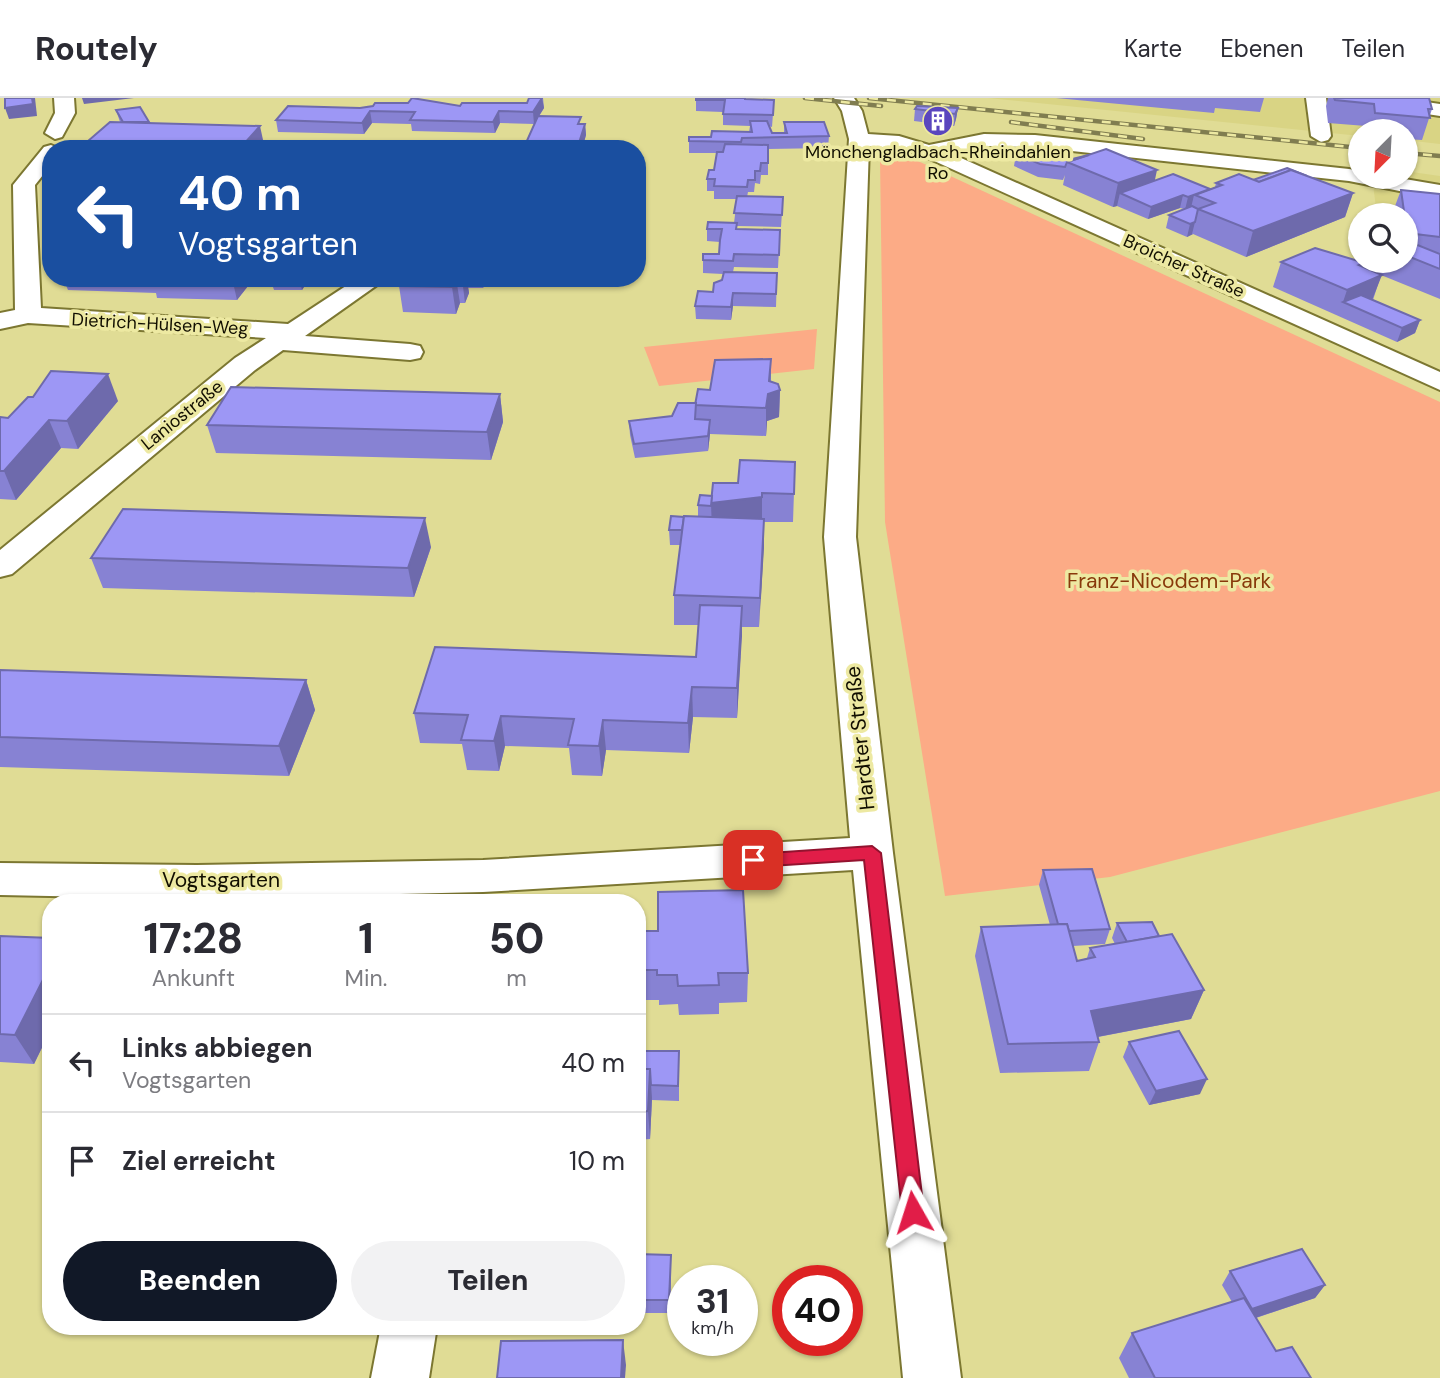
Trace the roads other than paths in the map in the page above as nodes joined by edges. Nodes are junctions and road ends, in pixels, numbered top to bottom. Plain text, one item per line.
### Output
1 (64, 98) edge
2 (844, 98) edge
3 (1316, 98) edge
4 (1365, 99) edge
5 (1440, 110) edge
6 (1321, 136) dead end
7 (859, 139) junction
8 (55, 140) edge
9 (928, 151) junction
10 (42, 160) edge
11 (1440, 192) edge
12 (360, 287) edge
13 (28, 316) junction
14 (0, 321) edge
15 (285, 337) junction
16 (410, 352) dead end
17 (1440, 352) edge
18 (1408, 368) junction
19 (1440, 382) edge
20 (0, 567) edge
21 (872, 853) junction
22 (0, 879) edge
23 (481, 890) edge
24 (407, 1335) edge
25 (400, 1378) edge
26 (932, 1378) edge

1 - 8 street
2 - 7 street, Hardter Straße
3 - 6 street
4 - 5 street
7 - 9 street, Broicher Straße
7 - 21 street, Hardter Straße
9 - 11 street, Broicher Straße
9 - 18 street, Broicher Straße
10 - 13 street
12 - 15 street, Laniostraße
13 - 14 street, Dietrich-Hülsen-Weg
13 - 15 street, Dietrich-Hülsen-Weg
15 - 16 street, Dietrich-Hülsen-Weg
15 - 20 street, Laniostraße
17 - 18 street
18 - 19 street, Broicher Straße
21 - 23 street, Vogtsgarten
21 - 26 street, Hardter Straße
22 - 23 street, Vogtsgarten
24 - 25 street

